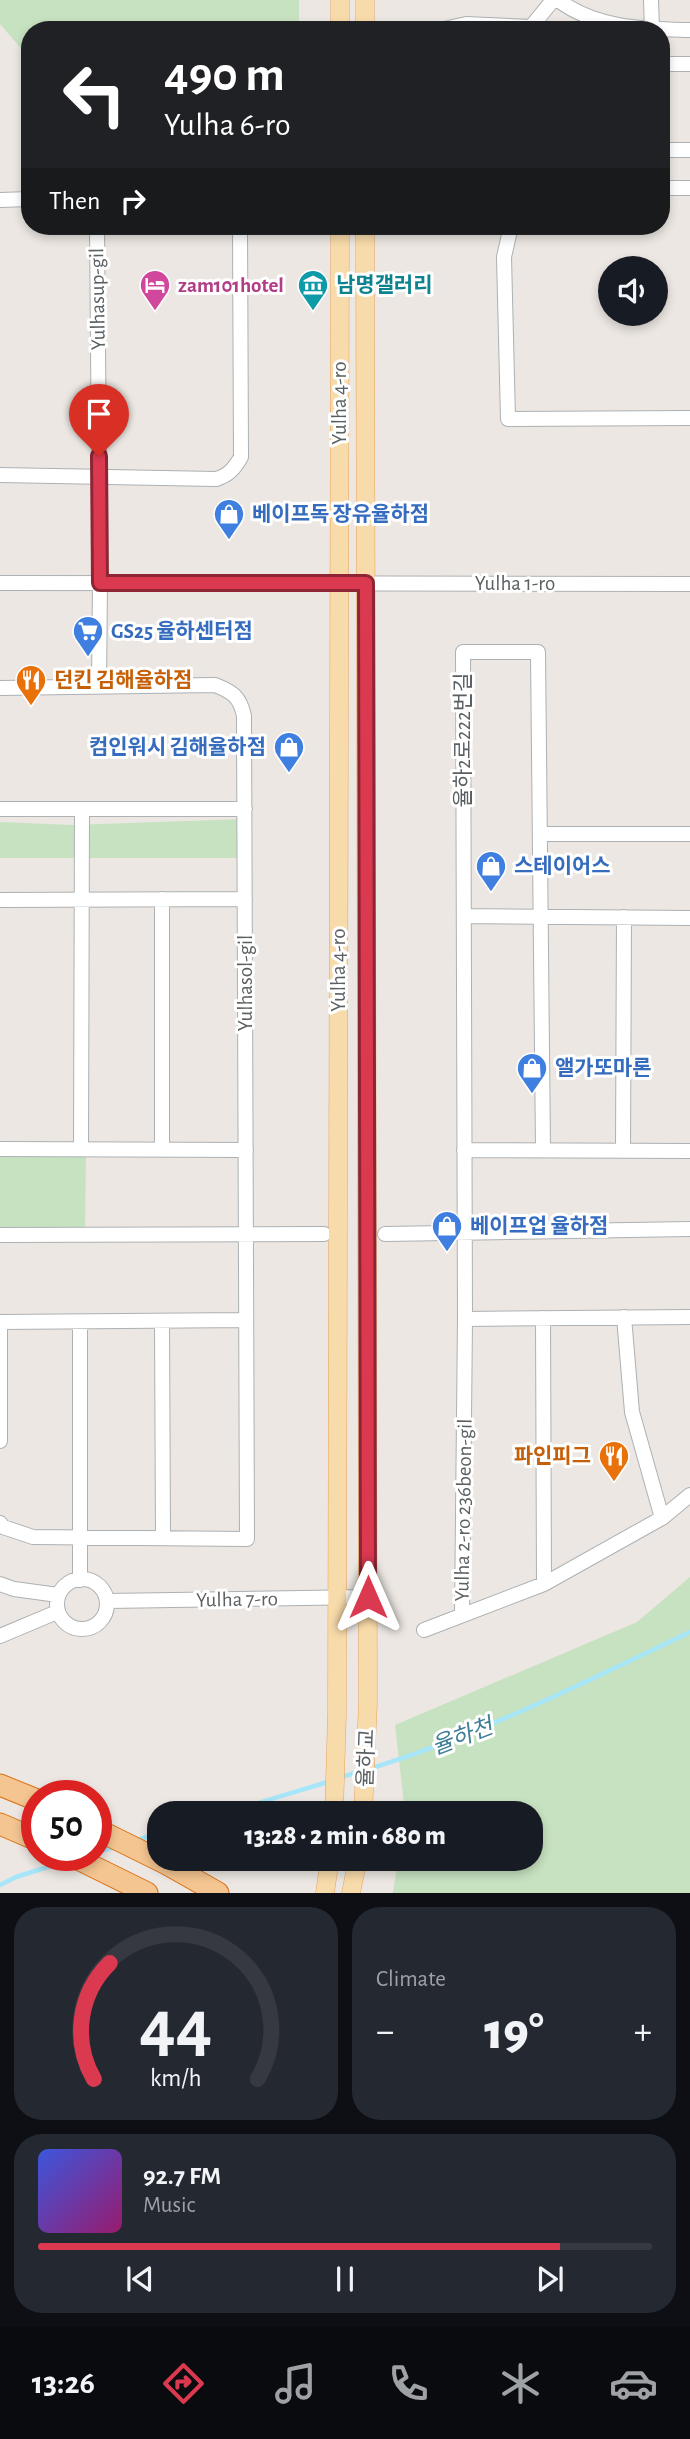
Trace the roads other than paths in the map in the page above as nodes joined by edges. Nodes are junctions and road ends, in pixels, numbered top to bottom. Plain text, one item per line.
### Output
1 (340, 0) edge
2 (365, 0) edge
3 (556, 0) edge
4 (651, 0) edge
5 (340, 21) edge
6 (365, 21) edge
7 (537, 21) edge
8 (603, 21) edge
9 (652, 21) edge
10 (670, 30) edge
11 (690, 30) edge
12 (670, 64) edge
13 (690, 64) edge
14 (670, 149) edge
15 (690, 150) edge
16 (670, 188) edge
17 (690, 188) edge
18 (0, 200) edge
19 (21, 200) edge
20 (97, 235) edge
21 (240, 235) edge
22 (340, 235) edge
23 (365, 235) edge
24 (509, 235) edge
25 (690, 418) edge
26 (0, 475) edge
27 (99, 477) junction
28 (0, 583) edge
29 (100, 583) junction
30 (339, 583) junction
31 (366, 583) junction
32 (690, 584) edge
33 (99, 687) junction
34 (0, 688) edge
35 (0, 809) edge
36 (82, 809) junction
37 (244, 809) junction
38 (540, 834) junction
39 (690, 834) edge
40 (81, 899) junction
41 (162, 899) junction
42 (245, 899) junction
43 (0, 900) edge
44 (464, 916) junction
45 (541, 917) junction
46 (624, 917) junction
47 (690, 918) edge
48 (0, 1149) edge
49 (80, 1149) junction
50 (162, 1150) junction
51 (246, 1150) junction
52 (464, 1150) junction
53 (543, 1150) junction
54 (622, 1151) junction
55 (690, 1151) edge
56 (690, 1229) edge
57 (324, 1234) dead end
58 (385, 1234) dead end
59 (464, 1234) junction
60 (246, 1235) junction
61 (0, 1236) edge
62 (624, 1317) junction
63 (690, 1317) edge
64 (466, 1318) junction
65 (543, 1318) junction
66 (246, 1320) junction
67 (162, 1321) junction
68 (0, 1322) edge
69 (80, 1322) junction
70 (0, 1441) edge
71 (690, 1495) edge
72 (662, 1518) junction
73 (0, 1523) edge
74 (80, 1537) junction
75 (163, 1538) junction
76 (80, 1580) junction
77 (0, 1584) edge
78 (544, 1584) junction
79 (58, 1595) junction
80 (337, 1597) junction
81 (368, 1597) junction
82 (107, 1601) junction
83 (57, 1612) junction
84 (462, 1615) junction
85 (424, 1630) dead end
86 (0, 1636) edge
87 (368, 1703) joint
88 (337, 1714) joint
89 (0, 1785) edge
90 (21, 1794) edge
91 (334, 1801) edge
92 (364, 1801) edge
93 (0, 1824) edge
94 (21, 1833) edge
95 (112, 1837) edge
96 (102, 1871) edge
97 (328, 1871) edge
98 (355, 1871) edge
99 (147, 1893) edge
100 (218, 1893) edge
101 (325, 1893) edge
102 (351, 1893) edge

1 - 5 main road
2 - 6 main road
3 - 7 street
3 - 8 street
4 - 9 street
10 - 11 street
12 - 13 street
14 - 15 street
16 - 17 street
18 - 19 street
20 - 27 street, Yulhasup-gil
21 - 27 street
22 - 30 main road, Yulha 4-ro
23 - 31 main road, Yulha 4-ro
24 - 25 street
26 - 27 street
27 - 29 street, Yulhasup-gil
28 - 29 street, Yulha 1-ro
29 - 30 street, Yulha 1-ro
29 - 33 street, Yulhasup-gil
30 - 31 street, Yulha 1-ro
30 - 80 main road, Yulha 4-ro
31 - 32 street, Yulha 1-ro
31 - 81 main road, Yulha 4-ro
33 - 34 street, Yulhasol-gil
33 - 37 street, Yulhasol-gil
35 - 36 street
36 - 37 street
36 - 40 street
37 - 42 street, Yulhasol-gil
38 - 39 street
38 - 44 street, 율하2로222번길
38 - 45 street, 율하2로222번길
40 - 41 street
40 - 43 street
40 - 49 street
41 - 42 street
41 - 50 street
42 - 51 street, Yulhasol-gil
44 - 45 street
44 - 52 street, 율하2로222번길
45 - 46 street
45 - 53 street, 율하2로222번길
46 - 47 street
46 - 54 street
48 - 49 street
49 - 50 street
50 - 51 street
51 - 60 street, Yulhasol-gil
52 - 53 street
52 - 59 street, 율하2로222번길
53 - 54 street
54 - 55 street
56 - 59 street
57 - 60 street
58 - 59 street
59 - 64 street, Yulha 2-ro 236beon-gil
60 - 61 street
60 - 66 street, Yulhasol-gil
62 - 63 street
62 - 65 street
62 - 72 street
64 - 65 street
64 - 84 street, Yulha 2-ro 236beon-gil
65 - 78 street
66 - 67 street
66 - 75 street, Yulhasol-gil
67 - 69 street
67 - 75 street
68 - 69 street
68 - 70 street
69 - 74 street
71 - 72 street, Yulha 2-ro 236beon-gil
72 - 78 street, Yulha 2-ro 236beon-gil
73 - 74 street, Yulhasol-gil
74 - 75 street, Yulhasol-gil
74 - 76 street
76 - 79 street
76 - 82 street
77 - 79 street
78 - 84 street, Yulha 2-ro 236beon-gil
79 - 83 street
80 - 81 street, Yulha 7-ro
80 - 82 street, Yulha 7-ro
80 - 88 main road, Yulha 4-ro
81 - 87 main road, Yulha 4-ro
82 - 83 street
83 - 86 street
84 - 85 street
87 - 92 main road, 율하교
88 - 91 main road, 율하교
89 - 90 highway
93 - 94 highway
95 - 100 highway
96 - 99 highway
97 - 101 main road
98 - 102 main road

